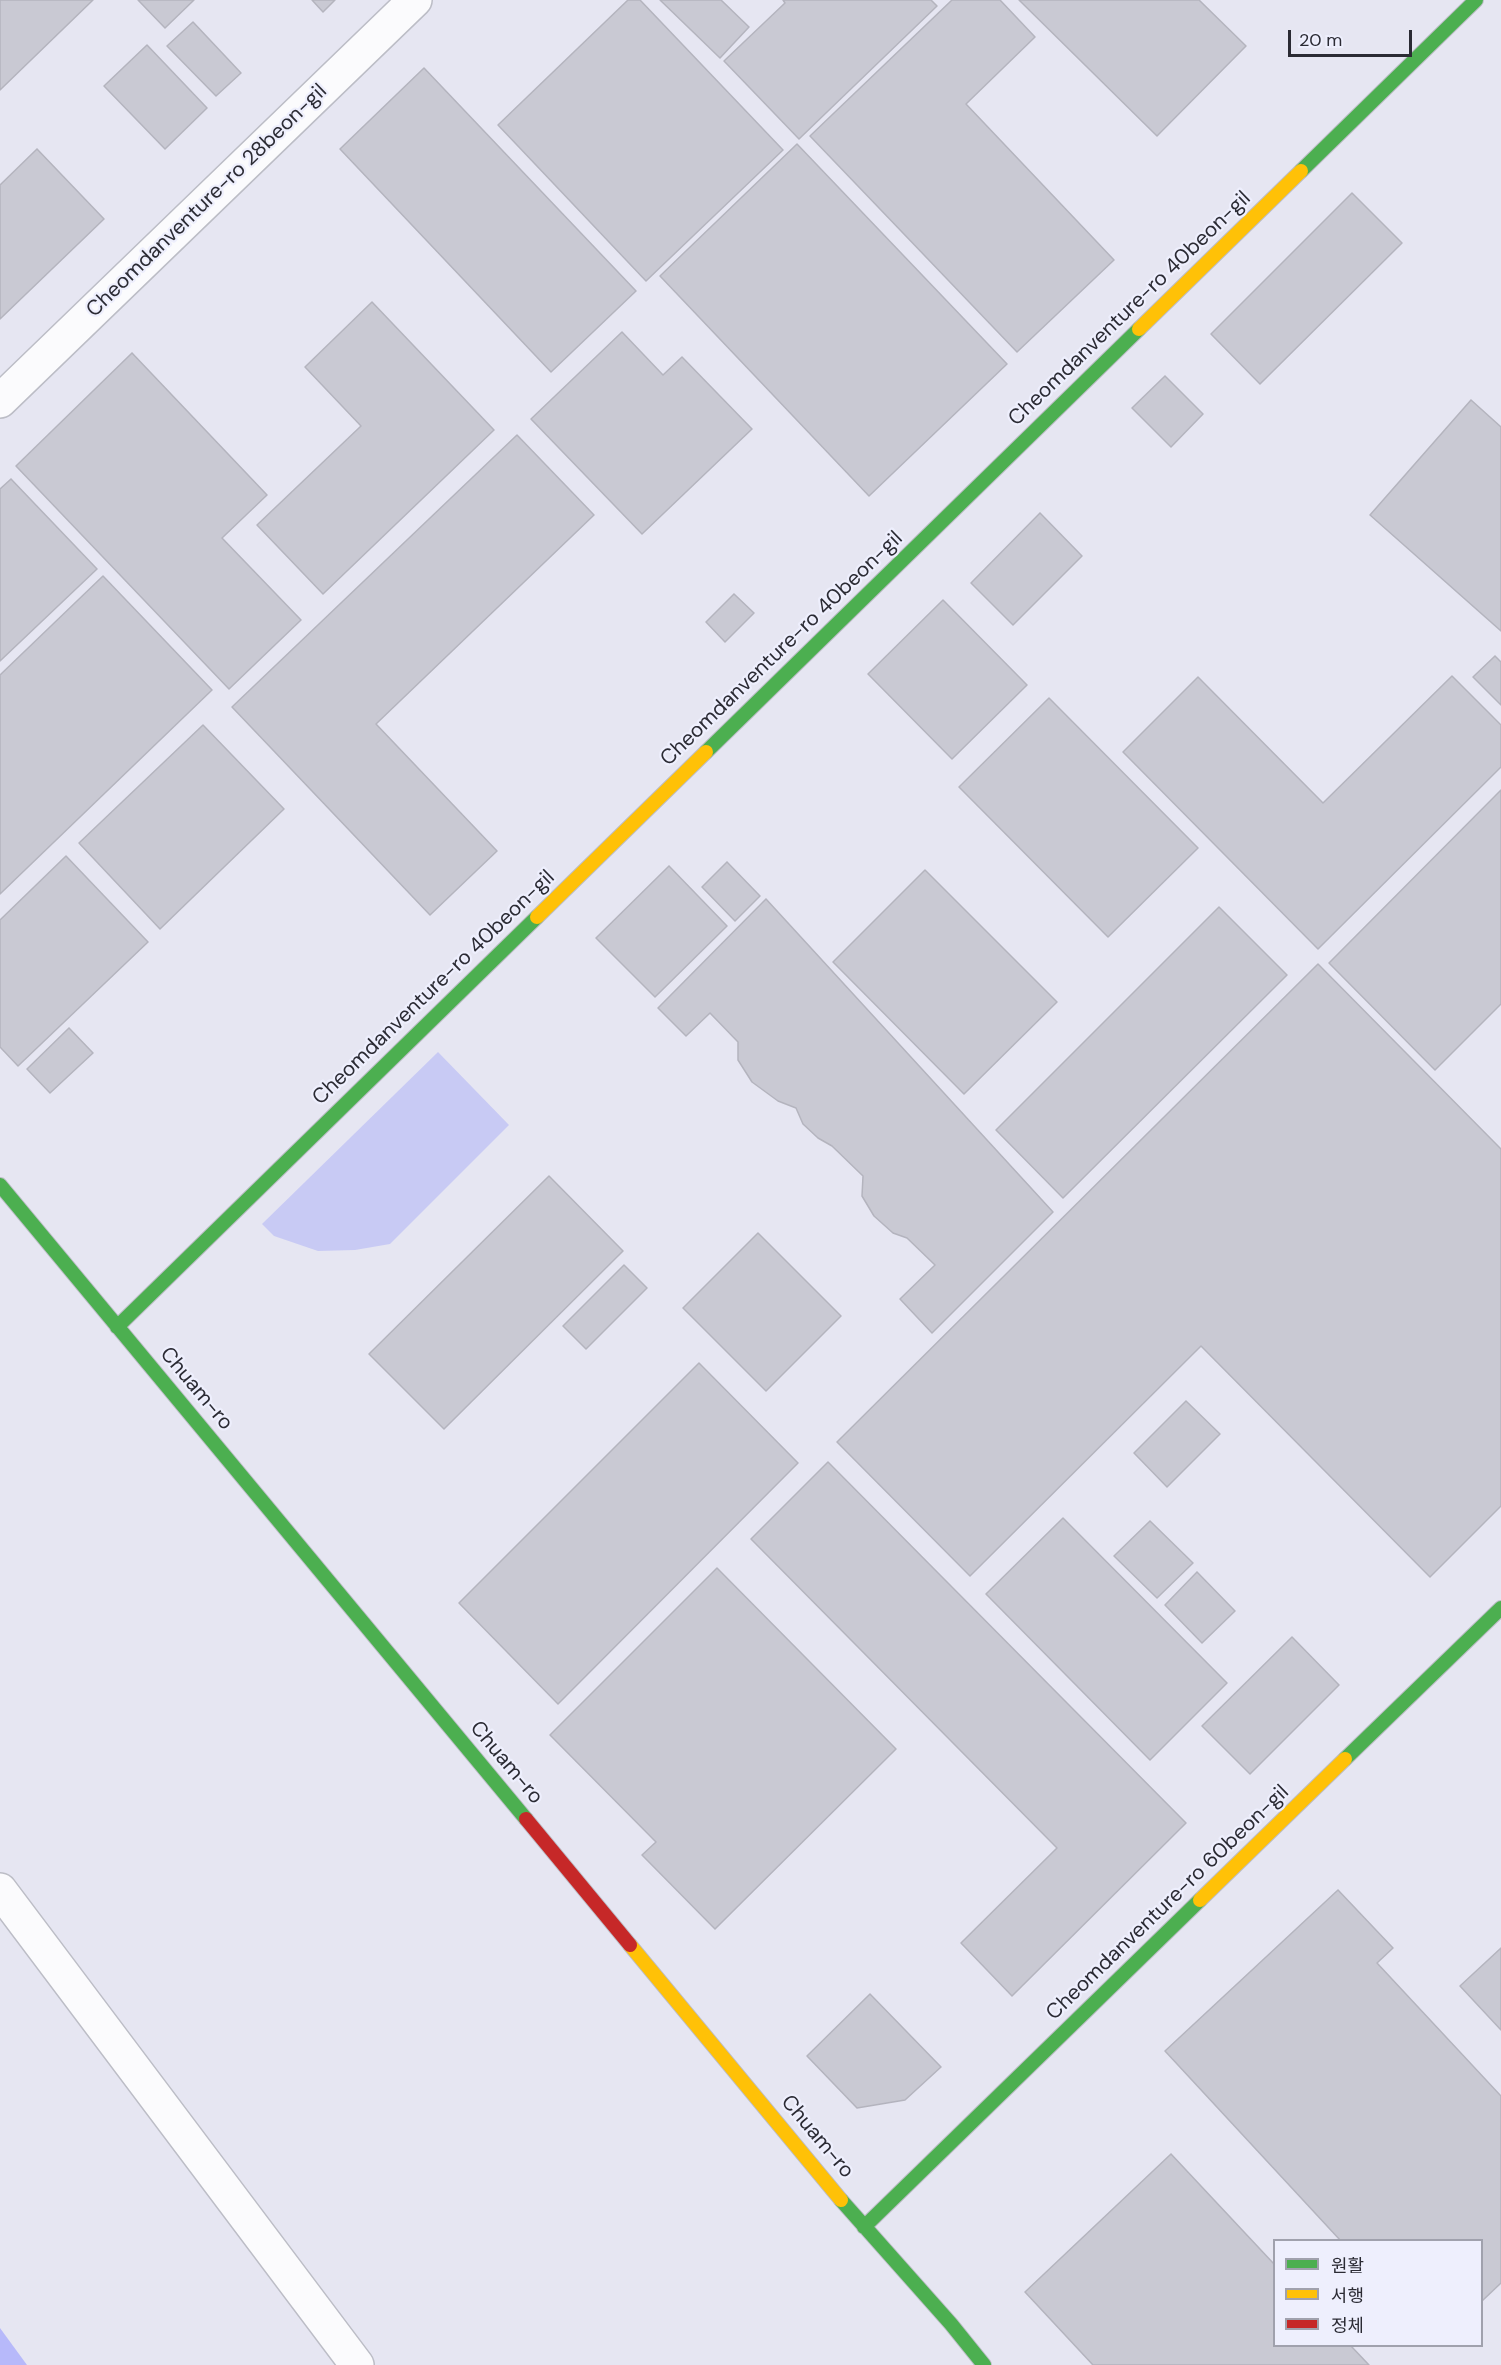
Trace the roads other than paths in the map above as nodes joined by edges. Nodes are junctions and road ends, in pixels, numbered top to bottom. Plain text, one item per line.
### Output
1 (415, 0) edge
2 (1476, 0) edge
3 (0, 401) edge
4 (0, 1185) edge
5 (117, 1327) junction
6 (1501, 1608) edge
7 (0, 1890) edge
8 (864, 2227) junction
9 (357, 2365) edge
10 (984, 2365) edge

1 - 3 street, Cheomdanventure-ro 28beon-gil
2 - 5 street, Cheomdanventure-ro 40beon-gil
4 - 5 street, Chuam-ro
5 - 8 street, Chuam-ro
6 - 8 street, Cheomdanventure-ro 60beon-gil
7 - 9 street
8 - 10 street, Chuam-ro

